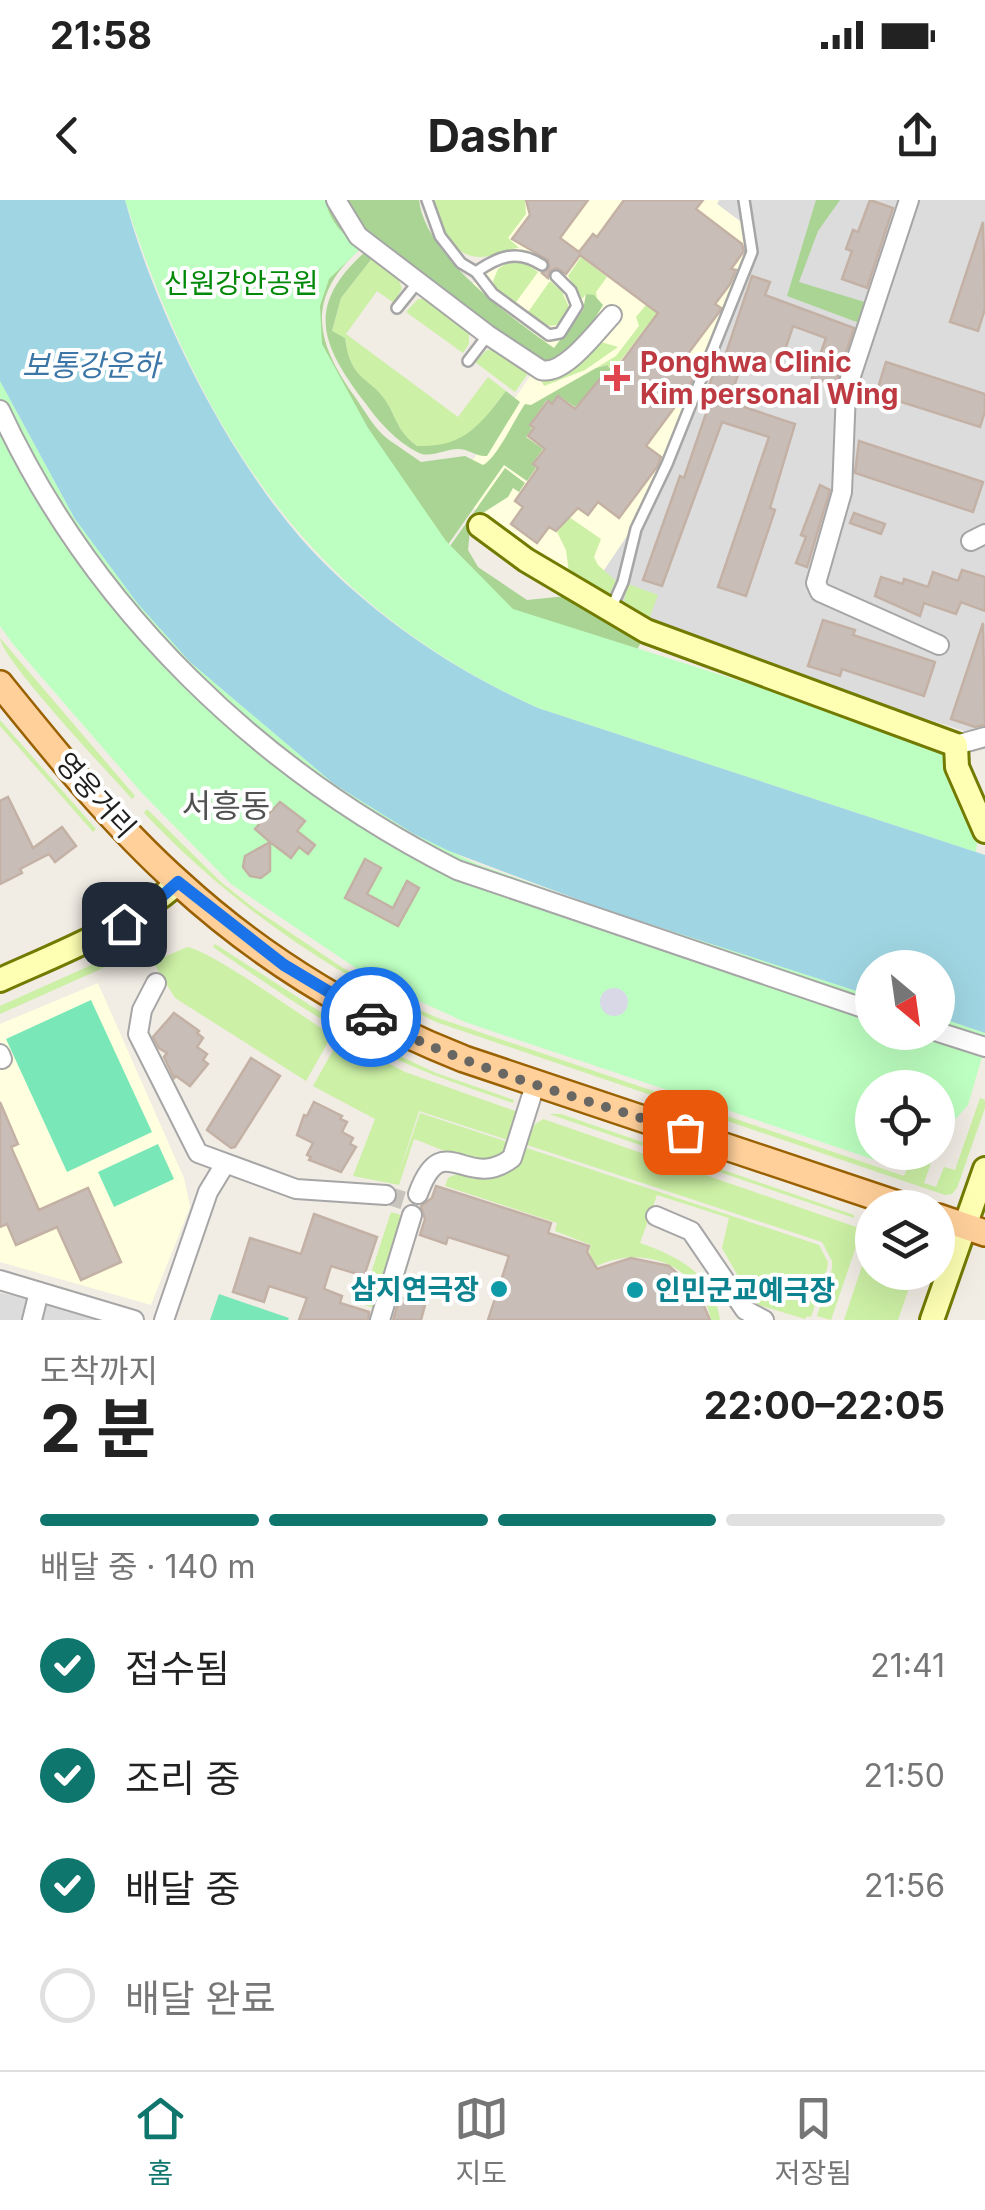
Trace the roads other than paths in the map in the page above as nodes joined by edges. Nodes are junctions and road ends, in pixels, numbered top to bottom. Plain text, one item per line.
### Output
1 (336, 200) edge
2 (426, 200) edge
3 (744, 200) edge
4 (909, 200) edge
5 (542, 266) dead end
6 (476, 272) junction
7 (556, 276) dead end
8 (418, 282) junction
9 (398, 308) dead end
10 (612, 315) dead end
11 (488, 335) junction
12 (468, 361) dead end
13 (0, 410) edge
14 (480, 526) dead end
15 (610, 612) junction
16 (938, 645) dead end
17 (0, 684) edge
18 (985, 736) edge
19 (956, 745) junction
20 (985, 830) edge
21 (178, 882) junction
22 (0, 980) edge
23 (156, 983) dead end
24 (855, 1004) edge
25 (955, 1037) edge
26 (985, 1047) edge
27 (536, 1082) junction
28 (224, 1164) junction
29 (985, 1169) edge
30 (856, 1190) edge
31 (418, 1194) dead end
32 (386, 1195) tunnel mouth
33 (412, 1215) dead end
34 (656, 1216) dead end
35 (975, 1230) edge
36 (0, 1280) edge
37 (39, 1292) junction
38 (32, 1320) edge
39 (134, 1320) edge
40 (164, 1320) edge
41 (380, 1320) edge
42 (764, 1320) edge
43 (932, 1320) edge

1 - 8 street
2 - 6 lane
3 - 15 lane
4 - 16 street
5 - 6 lane
6 - 7 lane
8 - 9 lane
8 - 11 street
10 - 11 street
11 - 12 lane
13 - 24 street
14 - 15 street
15 - 19 street
17 - 21 main road, 영웅거리
18 - 19 street
19 - 20 street
21 - 22 street
21 - 27 main road, 영웅거리
23 - 28 street
25 - 26 street
27 - 30 main road, 영웅거리
27 - 31 street
28 - 32 street
28 - 40 street
29 - 35 street
33 - 41 street
34 - 42 street
35 - 43 street
36 - 37 street
37 - 38 street
37 - 39 street

